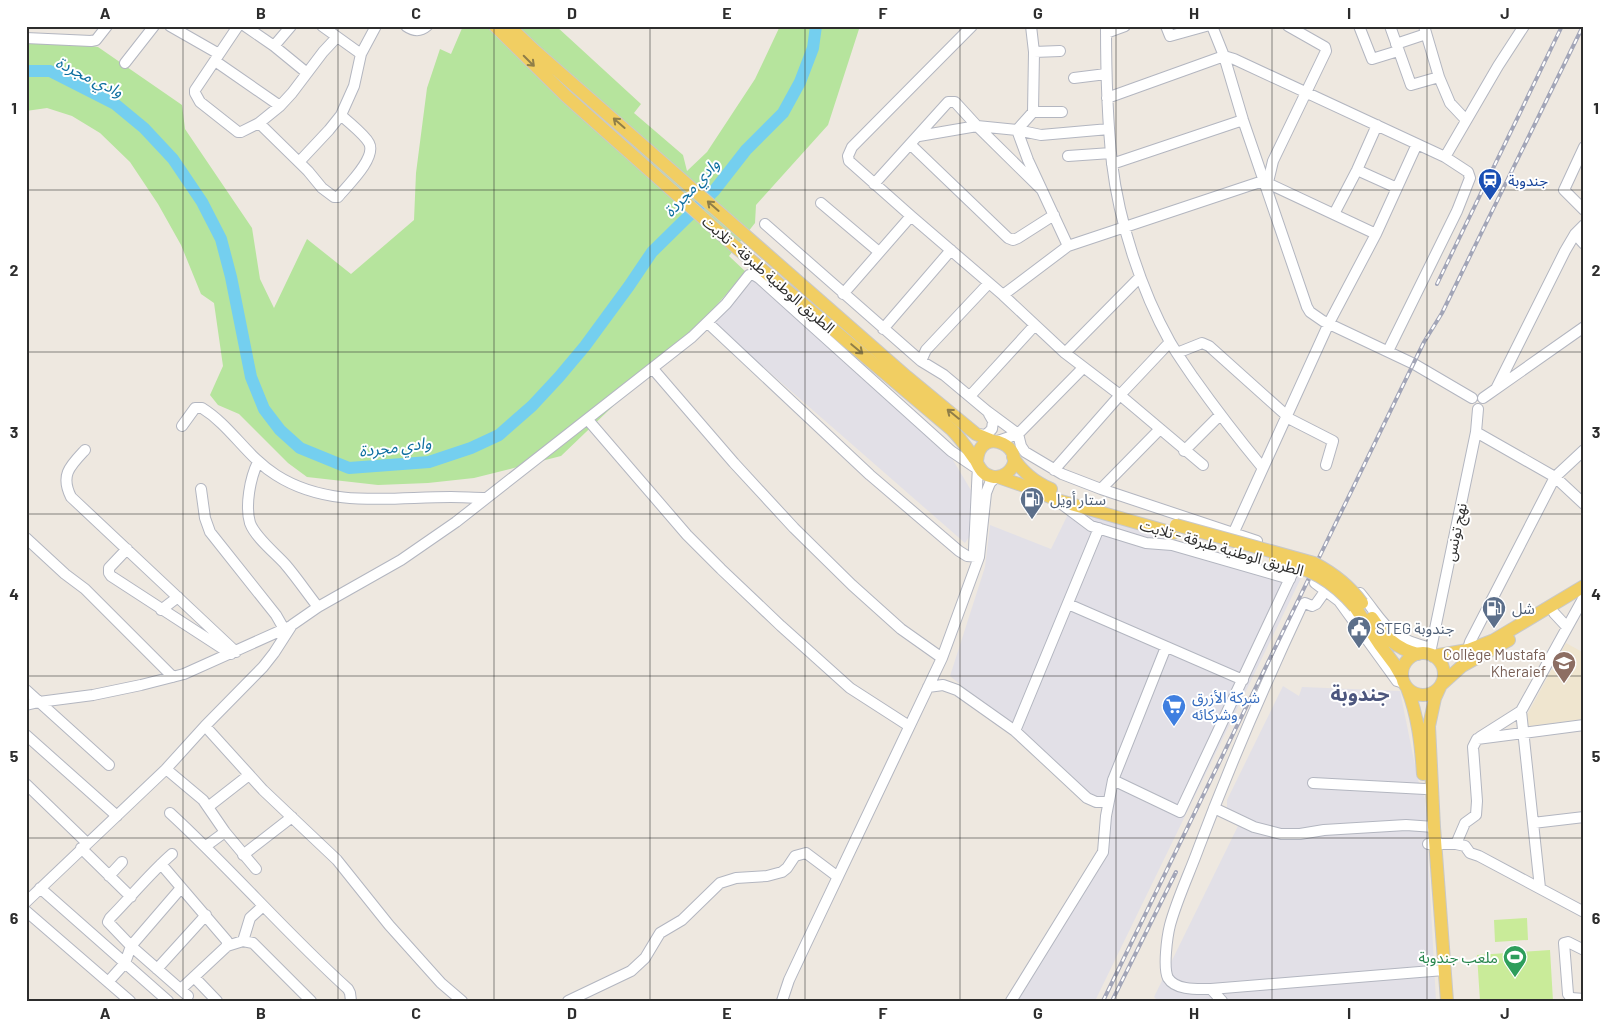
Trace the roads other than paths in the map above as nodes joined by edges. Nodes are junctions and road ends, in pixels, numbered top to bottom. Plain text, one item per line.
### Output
1 (93, 26) edge
2 (154, 26) edge
3 (170, 26) edge
4 (238, 26) edge
5 (245, 26) edge
6 (291, 26) edge
7 (322, 26) edge
8 (376, 26) edge
9 (406, 26) edge
10 (427, 26) edge
11 (495, 26) edge
12 (509, 26) edge
13 (972, 26) edge
14 (1031, 26) edge
15 (1125, 26) edge
16 (1166, 26) edge
17 (1206, 26) edge
18 (1212, 26) edge
19 (1288, 26) edge
20 (1359, 26) edge
21 (1390, 26) edge
22 (1524, 26) edge
23 (1426, 28) edge
24 (105, 29) edge
25 (1106, 30) edge
26 (337, 37) junction
27 (26, 38) edge
28 (274, 46) junction
29 (1397, 47) junction
30 (1060, 51) dead end
31 (1034, 52) junction
32 (361, 54) junction
33 (1224, 56) junction
34 (217, 58) junction
35 (126, 63) dead end
36 (306, 73) junction
37 (1106, 74) junction
38 (1439, 77) junction
39 (1074, 78) dead end
40 (1306, 92) junction
41 (1107, 98) junction
42 (280, 106) junction
43 (1033, 112) junction
44 (1062, 112) dead end
45 (341, 115) junction
46 (1243, 120) junction
47 (1466, 120) junction
48 (259, 123) junction
49 (1377, 125) junction
50 (977, 126) junction
51 (1109, 129) junction
52 (1016, 130) junction
53 (918, 136) junction
54 (1417, 144) junction
55 (910, 145) junction
56 (1584, 147) edge
57 (1111, 153) junction
58 (1068, 156) dead end
59 (1445, 157) junction
60 (299, 162) junction
61 (1112, 164) junction
62 (1357, 170) junction
63 (1265, 182) junction
64 (874, 184) junction
65 (1397, 188) junction
66 (1042, 190) junction
67 (820, 203) dead end
68 (1584, 210) edge
69 (1054, 214) junction
70 (1334, 214) junction
71 (911, 216) junction
72 (765, 224) dead end
73 (1584, 225) edge
74 (1125, 227) junction
75 (1376, 234) junction
76 (1575, 234) junction
77 (1584, 244) edge
78 (1068, 246) junction
79 (951, 250) junction
80 (880, 252) junction
81 (1140, 276) junction
82 (989, 283) junction
83 (842, 294) junction
84 (1003, 295) junction
85 (708, 323) junction
86 (1329, 323) junction
87 (1035, 325) junction
88 (1584, 327) edge
89 (883, 329) junction
90 (1170, 342) junction
91 (1388, 351) junction
92 (1065, 353) junction
93 (1177, 353) junction
94 (922, 361) junction
95 (1083, 368) junction
96 (653, 369) junction
97 (1496, 389) junction
98 (970, 396) junction
99 (1120, 396) junction
100 (1472, 398) junction
101 (1483, 398) junction
102 (1478, 409) junction
103 (986, 411) junction
104 (1220, 415) junction
105 (1286, 416) junction
106 (588, 420) junction
107 (182, 426) dead end
108 (1159, 430) junction
109 (1476, 432) junction
110 (976, 434) junction
111 (1018, 434) junction
112 (992, 443) junction
113 (85, 450) dead end
114 (969, 450) junction
115 (1584, 450) edge
116 (951, 451) junction
117 (1184, 451) junction
118 (1013, 454) junction
119 (258, 462) junction
120 (1040, 462) junction
121 (1326, 464) dead end
122 (1203, 465) dead end
123 (979, 467) junction
124 (1262, 467) junction
125 (1054, 470) junction
126 (1024, 472) junction
127 (1555, 476) junction
128 (997, 477) junction
129 (201, 489) dead end
130 (1101, 489) junction
131 (486, 498) junction
132 (1057, 500) junction
133 (1584, 504) edge
134 (1099, 528) junction
135 (1174, 529) junction
136 (1232, 534) junction
137 (26, 538) edge
138 (127, 549) junction
139 (976, 557) junction
140 (1290, 579) junction
141 (1584, 586) edge
142 (1326, 590) junction
143 (178, 596) junction
144 (1584, 596) edge
145 (1068, 604) junction
146 (1359, 605) junction
147 (318, 607) junction
148 (161, 610) junction
149 (1554, 613) junction
150 (288, 627) junction
151 (1567, 627) junction
152 (1166, 647) junction
153 (1468, 650) junction
154 (233, 653) junction
155 (1428, 653) junction
156 (942, 658) junction
157 (1462, 666) junction
158 (174, 677) junction
159 (1243, 680) junction
160 (1404, 683) junction
161 (1441, 685) junction
162 (928, 687) junction
163 (26, 690) edge
164 (39, 702) junction
165 (26, 705) edge
166 (1521, 711) junction
167 (1584, 725) edge
168 (206, 726) junction
169 (909, 726) junction
170 (1424, 726) junction
171 (1015, 731) junction
172 (1523, 732) junction
173 (26, 735) edge
174 (1477, 739) junction
175 (109, 765) dead end
176 (166, 769) junction
177 (249, 775) junction
178 (1113, 780) junction
179 (1313, 783) dead end
180 (26, 784) edge
181 (1425, 789) junction
182 (1108, 802) junction
183 (208, 807) junction
184 (1214, 808) junction
185 (170, 813) dead end
186 (117, 816) junction
187 (292, 817) junction
188 (1584, 817) edge
189 (1533, 823) junction
190 (1431, 827) junction
191 (225, 832) junction
192 (1432, 844) junction
193 (1456, 844) junction
194 (84, 846) junction
195 (206, 846) junction
196 (172, 854) dead end
197 (243, 855) junction
198 (122, 862) dead end
199 (161, 864) junction
200 (256, 869) dead end
201 (109, 876) junction
202 (838, 877) junction
203 (40, 888) junction
204 (181, 888) junction
205 (1540, 888) junction
206 (131, 897) junction
207 (26, 902) edge
208 (263, 906) junction
209 (26, 911) edge
210 (1584, 912) edge
211 (206, 916) junction
212 (243, 941) junction
213 (131, 946) junction
214 (227, 946) junction
215 (1584, 950) edge
216 (125, 963) junction
217 (157, 969) junction
218 (1440, 970) junction
219 (194, 976) junction
220 (108, 982) junction
221 (1211, 988) junction
222 (1584, 999) edge
223 (130, 1001) edge
224 (168, 1001) edge
225 (217, 1001) edge
226 (311, 1001) edge
227 (351, 1001) edge
228 (462, 1001) edge
229 (568, 1001) edge
230 (782, 1001) edge
231 (1011, 1001) edge
232 (1222, 1001) edge
233 (1439, 1001) edge
234 (1447, 1001) edge

1 - 24 street
2 - 35 street
3 - 34 street
4 - 34 street
5 - 28 street
6 - 28 street
7 - 26 street
8 - 32 street
9 - 10 street
11 -> 114 main road, الطريق الوطنية طبرقة - تلابت
110 -> 12 main road, الطريق الوطنية طبرقة - تلابت
13 - 64 street
14 - 31 street
15 - 25 street
16 - 17 street
18 - 33 street
19 - 40 street
20 - 29 street
21 - 29 street
22 - 47 street
23 - 29 street
23 - 38 street
24 - 27 street
25 - 37 street
26 - 32 street
26 - 36 street
28 - 36 street
29 - 38 street
30 - 31 street
31 - 43 street
32 - 45 street
33 - 40 street
33 - 41 street
33 - 46 street
34 - 42 street
34 - 48 street
36 - 42 street
37 - 39 street
37 - 41 street
38 - 47 street
40 - 49 street
40 - 63 street
41 - 51 street
42 - 48 street
43 - 44 street
43 - 52 street
45 - 60 street
45 - 60 street
46 - 61 street
46 - 63 street
47 - 59 street
48 - 60 street
49 - 54 street
49 - 62 street
50 - 52 street
50 - 53 street
50 - 53 street
50 - 66 street
51 - 52 street
51 - 57 street
52 - 66 street
53 - 55 street
54 - 59 street
54 - 65 street
55 - 64 street
55 - 69 street
56 - 68 street
57 - 58 street
57 - 61 street
59 - 91 street
61 - 74 street
62 - 65 street
62 - 70 street
63 - 70 street
63 - 74 street
63 - 86 street
64 - 71 street
65 - 75 street
66 - 69 street
67 - 80 street
69 - 78 street
70 - 75 street
71 - 79 street
71 - 80 street
72 - 83 street
73 - 76 street
74 - 78 street
74 - 81 street
75 - 86 street
76 - 77 street
76 - 97 street
78 - 84 street
79 - 82 street
79 - 89 street
80 - 83 street
81 - 90 street
81 - 92 street
82 - 84 street
82 - 94 street
83 - 89 street
84 - 87 street
85 - 96 street
85 - 116 street
85 - 139 street
86 - 91 street
86 - 105 street
87 - 92 street
87 - 98 street
88 - 97 street
89 - 94 street
90 - 93 street
90 - 99 street
91 - 100 street
92 - 95 street
93 - 104 street
93 - 105 street
94 - 98 street
95 - 99 street
95 - 111 street
96 - 106 street
96 - 156 street
97 - 101 street
98 - 103 street
99 - 108 street
99 - 125 street
100 - 101 street
100 - 102 street
101 - 102 street
102 - 109 street, نهج تونس
103 - 110 street
103 - 111 street
104 - 117 street
104 - 124 street
105 - 121 street
105 - 124 street
106 - 131 street
106 - 169 street
107 - 119 street
108 - 117 street
108 - 130 street
109 - 127 street
109 - 155 street, نهج تونس
110 - 112 main road, الطريق الوطنية طبرقة - تلابت
111 - 112 street
111 - 118 street
111 - 120 street
112 - 114 street
112 - 118 main road
112 - 123 main road
113 - 138 street
114 - 116 street
114 - 123 main road, الطريق الوطنية طبرقة - تلابت
115 - 127 street
116 - 123 street
117 - 122 street
118 - 126 main road, الطريق الوطنية طبرقة - تلابت
118 - 128 main road
119 - 131 street
119 - 147 street
120 - 125 street
120 - 126 street
123 - 128 main road
123 - 139 street
124 - 136 street
125 - 130 street
126 - 135 main road, الطريق الوطنية طبرقة - تلابت
127 - 133 street
127 - 153 street
128 - 132 main road, الطريق الوطنية طبرقة - تلابت
128 - 139 street
129 - 150 street
130 - 136 street
131 - 147 street
132 - 134 street
132 - 135 main road, الطريق الوطنية طبرقة - تلابت
134 - 140 street
134 - 145 street
135 - 146 main road, الطريق الوطنية طبرقة - تلابت, bridge
136 - 140 street
137 - 158 street
138 - 143 street
138 - 148 street
139 - 156 street
140 - 159 street
141 - 153 main road
142 - 155 street
142 - 160 street
142 - 184 street
143 - 148 street
143 - 154 street
144 - 149 main road
144 - 151 street
145 - 152 street
145 - 171 street
146 - 155 main road, الطريق الوطنية طبرقة - تلابت
146 - 160 main road, الطريق الوطنية طبرقة - تلابت
147 - 150 street
148 - 154 street
149 - 151 street
149 - 157 main road
150 - 154 street
150 - 168 street
151 - 166 street
152 - 159 street
152 - 178 street
153 - 155 main road
153 - 157 street
154 - 158 street
155 - 160 main road
155 - 161 main road
156 - 162 street
157 - 161 main road
158 - 164 street
159 - 178 street
160 - 161 main road
160 - 170 main road, الطريق الوطنية طبرقة - تلابت
161 - 170 main road, الطريق الوطنية طبرقة - تلابت
162 - 169 street
162 - 171 street
163 - 164 street
164 - 165 street
164 - 175 street
166 - 172 street
166 - 174 street
167 - 172 street
168 - 176 street
168 - 177 street
169 - 202 street
170 - 181 main road, الطريق الوطنية طبرقة - تلابت
170 - 190 main road, الطريق الوطنية طبرقة - تلابت
171 - 182 street
172 - 174 street
172 - 189 street
173 - 186 street
174 - 193 street
176 - 183 street
176 - 186 street
177 - 183 street
177 - 187 street
178 - 182 street
179 - 181 street
180 - 194 street
181 - 190 main road, الطريق الوطنية طبرقة - تلابت
182 - 231 street
183 - 191 street
184 - 190 street
184 - 221 street
185 - 195 street
186 - 194 street
187 - 197 street
187 - 228 street
188 - 189 street
189 - 205 street
190 - 192 main road, الطريق الوطنية طبرقة - تلابت
191 - 195 street
191 - 197 street
192 - 193 street
192 - 218 main road, الطريق الوطنية طبرقة - تلابت
193 - 205 street
194 - 201 street
194 - 203 street
195 - 208 street
196 - 199 street
197 - 200 street
198 - 201 street
199 - 204 street
199 - 206 street
201 - 206 street
202 - 229 street
202 - 230 street
203 - 207 street
203 - 216 street
204 - 211 street
204 - 213 street
205 - 210 street
206 - 213 street
208 - 212 street
208 - 227 street
209 - 220 street
211 - 214 street
211 - 217 street
212 - 214 street
212 - 226 street
213 - 216 street
213 - 217 street
214 - 219 street
215 - 222 street
216 - 220 street
216 - 224 street
217 - 219 street
218 - 221 street
218 - 233 main road, الطريق الوطنية طبرقة - تلابت
218 - 234 main road, الطريق الوطنية طبرقة - تلابت
219 - 225 street
220 - 223 street
221 - 232 street

